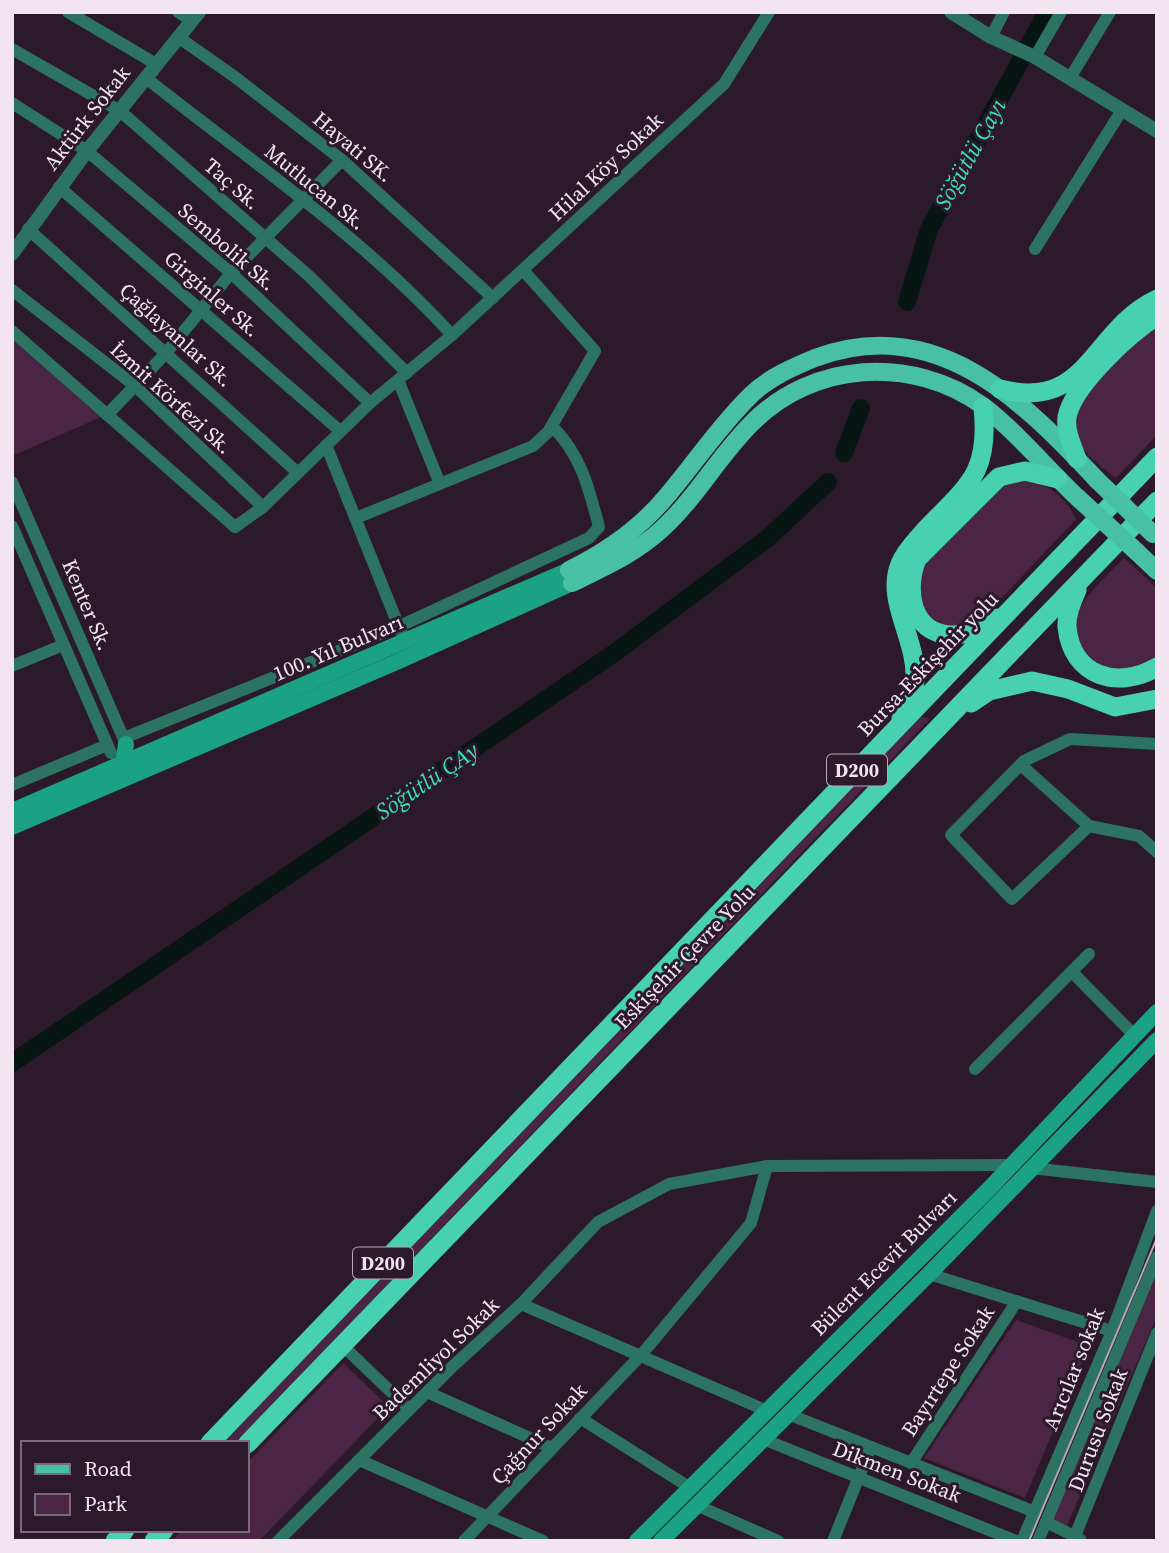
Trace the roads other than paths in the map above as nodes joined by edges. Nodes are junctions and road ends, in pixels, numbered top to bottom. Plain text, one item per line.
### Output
1 (68, 12) edge
2 (178, 12) edge
3 (769, 12) edge
4 (951, 12) edge
5 (1004, 12) edge
6 (1061, 12) edge
7 (1110, 12) edge
8 (196, 17) edge
9 (178, 37) junction
10 (991, 37) junction
11 (12, 49) edge
12 (1035, 57) junction
13 (156, 64) junction
14 (146, 78) junction
15 (1070, 78) junction
16 (12, 103) edge
17 (1122, 110) junction
18 (120, 111) junction
19 (1157, 131) edge
20 (87, 151) junction
21 (342, 160) junction
22 (59, 187) junction
23 (301, 201) junction
24 (28, 229) junction
25 (265, 237) junction
26 (1035, 249) dead end
27 (12, 254) edge
28 (523, 270) junction
29 (231, 274) junction
30 (12, 290) edge
31 (493, 298) junction
32 (1157, 299) edge
33 (201, 312) junction
34 (1157, 316) edge
35 (12, 331) edge
36 (452, 335) junction
37 (167, 352) junction
38 (403, 377) junction
39 (134, 385) junction
40 (1000, 389) junction
41 (370, 403) junction
42 (984, 407) junction
43 (107, 415) junction
44 (552, 426) junction
45 (339, 430) junction
46 (326, 445) junction
47 (1157, 457) edge
48 (1077, 459) junction
49 (298, 472) junction
50 (1058, 479) junction
51 (12, 482) edge
52 (440, 484) junction
53 (1157, 501) edge
54 (263, 507) junction
55 (356, 518) junction
56 (12, 526) edge
57 (1155, 536) edge
58 (1157, 571) edge
59 (570, 577) junction
60 (1079, 583) junction
61 (1016, 606) junction
62 (400, 626) junction
63 (405, 642) junction
64 (63, 645) junction
65 (12, 666) edge
66 (1157, 667) edge
67 (1157, 699) edge
68 (946, 719) junction
69 (898, 727) junction
70 (125, 741) junction
71 (1157, 744) edge
72 (117, 760) junction
73 (1021, 765) junction
74 (12, 785) edge
75 (12, 811) edge
76 (1089, 826) junction
77 (12, 827) edge
78 (1157, 852) edge
79 (1089, 954) dead end
80 (1072, 972) junction
81 (1157, 1012) edge
82 (1134, 1035) junction
83 (1157, 1040) edge
84 (975, 1069) dead end
85 (767, 1166) junction
86 (1011, 1166) junction
87 (1031, 1168) junction
88 (1157, 1182) edge
89 (1157, 1211) edge
90 (1157, 1257) edge
91 (929, 1274) junction
92 (1017, 1300) junction
93 (521, 1304) junction
94 (1112, 1331) junction
95 (1155, 1342) edge
96 (342, 1345) junction
97 (642, 1354) junction
98 (427, 1392) junction
99 (409, 1409) junction
100 (765, 1410) junction
101 (788, 1414) junction
102 (580, 1418) junction
103 (763, 1439) junction
104 (212, 1441) edge
105 (248, 1443) edge
106 (871, 1447) junction
107 (552, 1448) junction
108 (359, 1460) junction
109 (911, 1463) junction
110 (858, 1478) junction
111 (689, 1487) junction
112 (696, 1505) junction
113 (1035, 1512) junction
114 (488, 1516) junction
115 (1046, 1522) junction
116 (1077, 1540) edge
117 (278, 1541) edge
118 (464, 1541) edge
119 (543, 1541) edge
120 (637, 1541) edge
121 (661, 1541) edge
122 (778, 1541) edge
123 (833, 1541) edge
124 (1017, 1541) edge
125 (1022, 1541) edge
126 (1038, 1541) edge

1 - 13 street
2 - 8 street
3 - 28 street, Hilal Köy Sokak
4 - 10 street
5 - 10 street
6 - 12 street
7 - 15 street
8 - 9 street, Aktürk Sokak
9 - 13 street, Aktürk Sokak
9 - 21 street, Hayati SK.
10 - 12 street
11 - 18 street, Taç Sk.
12 - 15 street
13 - 14 street, Aktürk Sokak
14 - 18 street, Aktürk Sokak
14 - 23 street, Mutlucan Sk.
15 - 17 street
16 - 20 street, Sembolik Sk.
17 - 19 street
17 - 26 street
18 - 20 street, Aktürk Sokak
18 - 25 street, Taç Sk.
20 - 22 street, Aktürk Sokak
20 - 29 street, Sembolik Sk.
21 - 23 street
21 - 31 street, Hayati SK.
22 - 24 street, Aktürk Sokak
22 - 33 street, Girginler Sk.
23 - 25 street
23 - 36 street, Mutlucan Sk.
24 - 27 street, Aktürk Sokak
24 - 37 street, Çağlayanlar Sk.
25 - 29 street
25 - 38 street, Taç Sk.
28 - 31 street, Hilal Köy Sokak
28 - 44 street
29 - 33 street
29 - 41 street, Sembolik Sk.
30 - 39 street, İzmit Körfezi Sk.
31 - 36 street, Hilal Köy Sokak
32 - 40 highway
33 - 37 street
33 - 45 street, Girginler Sk.
34 - 48 highway
35 - 43 street
36 - 38 street, Hilal Köy Sokak
37 - 39 street
37 - 49 street, Çağlayanlar Sk.
38 - 41 street
38 - 52 street
39 - 43 street
39 - 54 street, İzmit Körfezi Sk.
40 - 48 main road
40 - 59 main road
41 - 45 street
42 - 50 main road
42 - 59 main road
42 - 69 highway
43 - 54 street
44 - 52 street
44 - 62 street
45 - 46 street
46 - 49 street
46 - 55 street
47 - 61 highway, Bursa-Eskişehir yolu / D200
48 - 57 main road, bridge
49 - 54 street
50 - 58 main road, bridge
50 - 61 highway
51 - 70 street, Kenter Sk.
52 - 55 street
53 - 60 highway, Eskişehir Çevre Yolu / D200
55 - 62 street
56 - 64 street, Kenter Sk.
59 - 63 main road, 100. Yıl Bulvarı
59 - 72 main road, 100. Yıl Bulvarı
60 - 66 highway
60 - 68 highway, Eskişehir Çevre Yolu / D200
61 - 69 highway, Bursa-Eskişehir yolu / D200
62 - 63 street
62 - 70 street
63 - 72 main road, 100. Yıl Bulvarı
64 - 65 street
64 - 72 street, Kenter Sk.
67 - 68 highway
68 - 96 highway, Eskişehir Çevre Yolu / D200
69 - 104 highway, Bursa-Eskişehir yolu / D200
70 - 72 main road
71 - 73 street
72 - 74 street
72 - 75 main road, 100. Yıl Bulvarı
72 - 77 main road, 100. Yıl Bulvarı
73 - 76 street
73 - 76 street
76 - 78 street
79 - 80 street
80 - 82 street
80 - 84 street
81 - 82 main road, Bülent Ecevit Bulvarı
82 - 86 main road, Bülent Ecevit Bulvarı
83 - 87 main road, Bülent Ecevit Bulvarı
85 - 86 street
85 - 93 street
85 - 97 street, Çağnur Sokak
86 - 100 main road, Bülent Ecevit Bulvarı
87 - 88 street
87 - 91 main road, Bülent Ecevit Bulvarı
89 - 94 street, Arıcılar sokak
90 - 115 street
91 - 92 street
91 - 101 main road, Bülent Ecevit Bulvarı
92 - 94 street
92 - 109 street, Bayırtepe Sokak
93 - 97 street, Bademliyol Sokak
93 - 98 street, Bademliyol Sokak
94 - 113 street, Arıcılar sokak
95 - 116 street, Durusu Sokak
96 - 99 street
96 - 105 highway, Eskişehir Çevre Yolu / D200
97 - 100 street, Bademliyol Sokak
97 - 102 street, Çağnur Sokak
98 - 99 street, Bademliyol Sokak
98 - 107 street
99 - 108 street, Bademliyol Sokak
100 - 111 main road, Bülent Ecevit Bulvarı
101 - 103 main road, Bülent Ecevit Bulvarı
101 - 106 street, Dikmen Sokak
102 - 107 street, Çağnur Sokak
102 - 111 street
103 - 110 street, Dikmen Sokak
103 - 112 main road, Bülent Ecevit Bulvarı
106 - 109 street, Dikmen Sokak
106 - 110 street
107 - 114 street, Çağnur Sokak
108 - 114 street
108 - 117 street, Bademliyol Sokak
109 - 113 street, Dikmen Sokak
110 - 123 street
110 - 124 street, Dikmen Sokak
111 - 120 main road, Bülent Ecevit Bulvarı
112 - 121 main road, Bülent Ecevit Bulvarı
112 - 122 street
113 - 125 street, Arıcılar sokak
114 - 118 street, Çağnur Sokak
114 - 119 street
115 - 116 street
115 - 126 street

